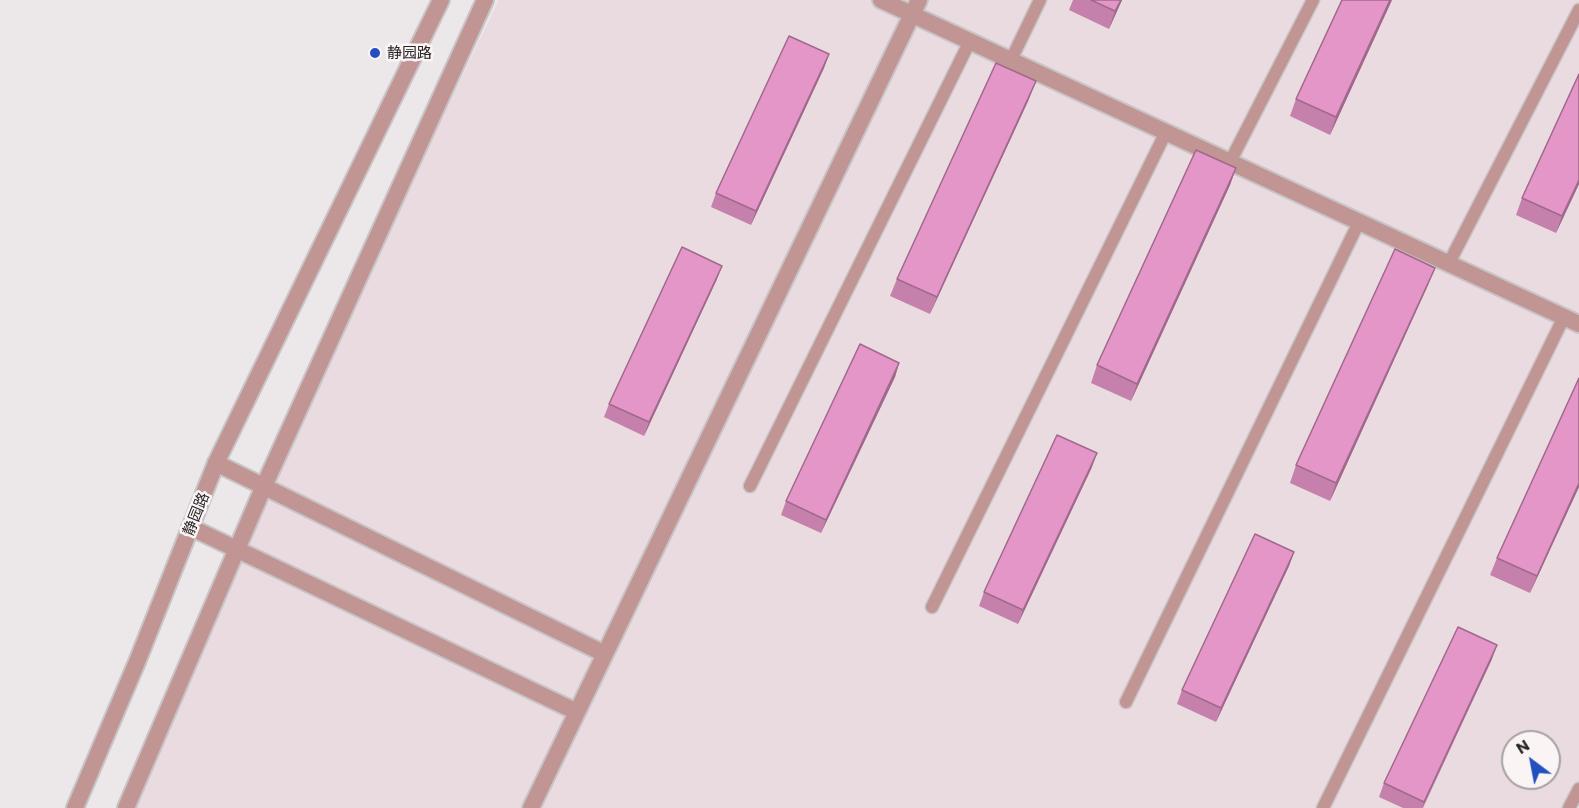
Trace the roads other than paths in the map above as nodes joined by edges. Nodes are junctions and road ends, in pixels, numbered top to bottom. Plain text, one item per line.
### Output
1 (441, 0) edge
2 (484, 0) edge
3 (881, 0) edge
4 (1040, 0) edge
5 (1313, 0) edge
6 (916, 7) edge
7 (1579, 10) edge
8 (970, 41) junction
9 (1011, 60) junction
10 (1166, 132) junction
11 (1230, 162) junction
12 (1359, 222) junction
13 (1449, 263) junction
14 (1572, 321) edge
15 (216, 463) junction
16 (264, 486) junction
17 (750, 486) dead end
18 (190, 527) junction
19 (237, 550) junction
20 (932, 607) dead end
21 (605, 654) junction
22 (1126, 702) dead end
23 (577, 712) junction
24 (1579, 789) edge
25 (75, 808) edge
26 (126, 808) edge
27 (531, 808) edge
28 (1323, 808) edge
29 (1569, 808) edge

1 - 15 street, 静园路
2 - 16 street
3 - 6 street
4 - 9 lane
5 - 11 lane
6 - 8 street
6 - 21 street
7 - 13 lane
8 - 9 street
8 - 17 lane
9 - 10 street
10 - 11 street
10 - 20 lane
11 - 12 street
12 - 13 street
12 - 22 lane
13 - 14 street
14 - 28 lane
15 - 16 street
15 - 18 street, 静园路
16 - 19 street
16 - 21 street
18 - 19 street
18 - 25 street, 静园路
19 - 23 street
19 - 26 street
21 - 23 street
23 - 27 street
24 - 29 lane

